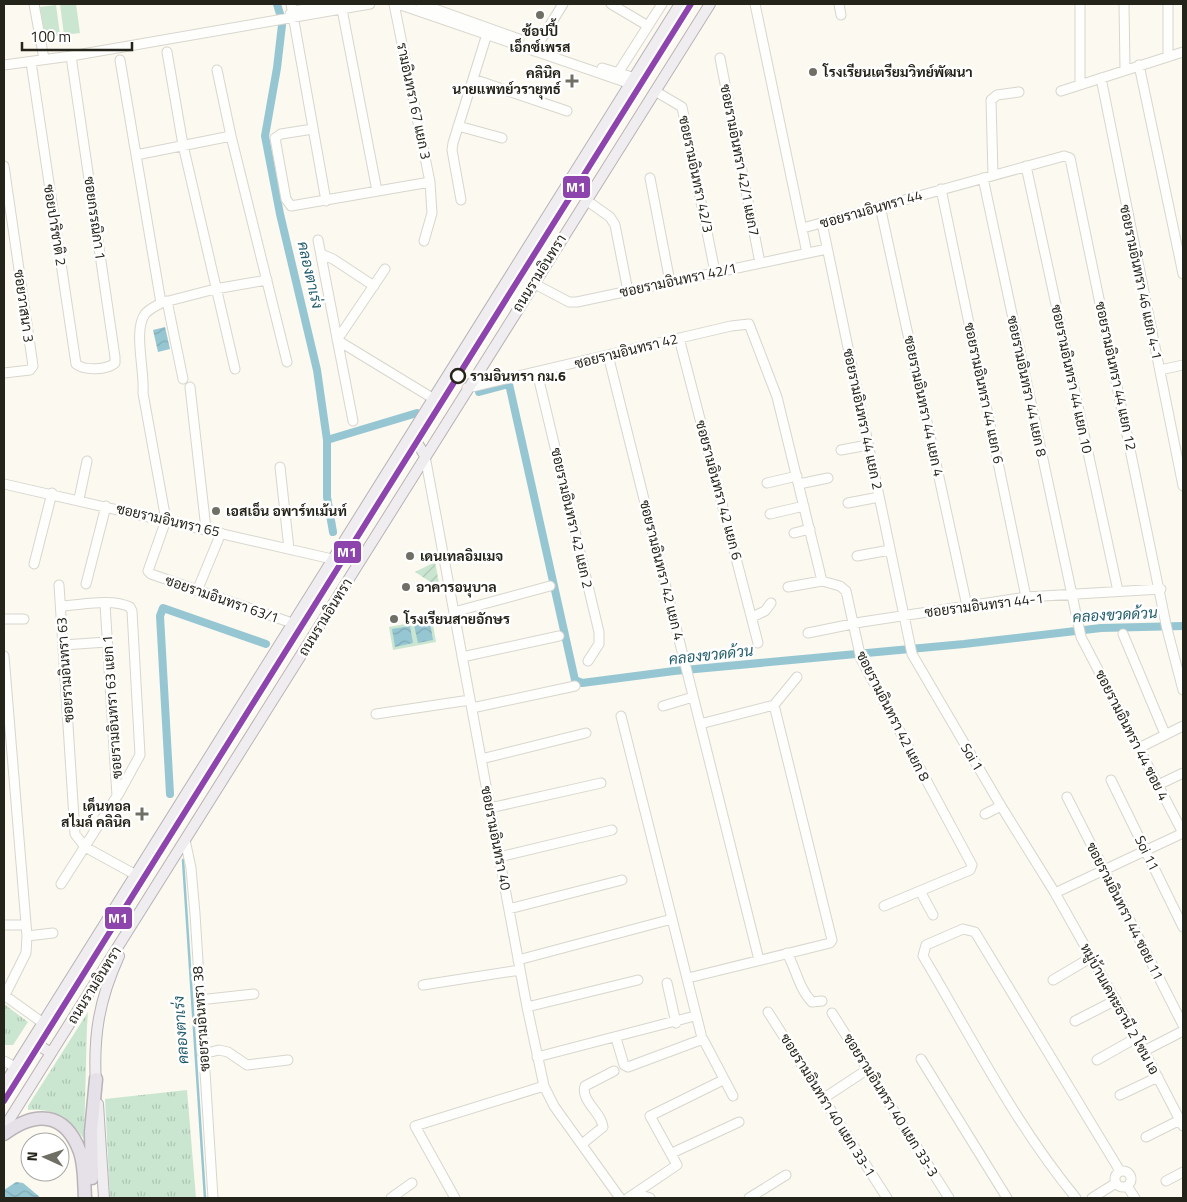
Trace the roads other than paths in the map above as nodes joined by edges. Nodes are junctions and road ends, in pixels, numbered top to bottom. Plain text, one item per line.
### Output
1 (34, 4) edge
2 (370, 4) edge
3 (394, 4) edge
4 (398, 4) edge
5 (421, 4) edge
6 (562, 4) edge
7 (611, 4) edge
8 (662, 4) edge
9 (680, 4) edge
10 (710, 4) edge
11 (755, 4) edge
12 (839, 4) edge
13 (1080, 4) edge
14 (1124, 4) edge
15 (1168, 4) edge
16 (341, 6) edge
17 (291, 13) edge
18 (841, 15) dead end
19 (648, 26) junction
20 (486, 34) junction
21 (535, 48) junction
22 (167, 52) dead end
23 (1183, 52) edge
24 (71, 56) junction
25 (1168, 56) junction
26 (720, 58) dead end
27 (44, 59) junction
28 (120, 60) dead end
29 (31, 62) junction
30 (4, 65) edge
31 (1139, 65) junction
32 (217, 70) dead end
33 (1125, 70) junction
34 (618, 73) junction
35 (1100, 78) junction
36 (473, 79) junction
37 (630, 80) junction
38 (1080, 84) junction
39 (1061, 91) dead end
40 (655, 92) junction
41 (1019, 92) dead end
42 (567, 111) dead end
43 (458, 126) junction
44 (313, 129) junction
45 (231, 136) junction
46 (502, 138) dead end
47 (183, 145) junction
48 (136, 155) junction
49 (1071, 162) joint
50 (4, 166) edge
51 (1026, 166) junction
52 (993, 175) junction
53 (650, 178) dead end
54 (983, 178) junction
55 (430, 182) junction
56 (941, 189) junction
57 (377, 191) junction
58 (461, 200) dead end
59 (586, 200) junction
60 (326, 202) junction
61 (880, 206) junction
62 (822, 223) junction
63 (803, 228) junction
64 (318, 240) dead end
65 (424, 241) dead end
66 (827, 250) junction
67 (807, 253) junction
68 (321, 254) junction
69 (760, 262) junction
70 (385, 269) dead end
71 (715, 272) junction
72 (1183, 274) edge
73 (267, 280) junction
74 (670, 282) junction
75 (533, 283) junction
76 (374, 286) junction
77 (215, 289) junction
78 (628, 291) junction
79 (164, 302) junction
80 (678, 338) junction
81 (337, 340) junction
82 (608, 355) junction
83 (287, 362) dead end
84 (1183, 366) edge
85 (98, 368) joint
86 (235, 369) dead end
87 (1160, 370) junction
88 (8, 372) edge
89 (537, 372) junction
90 (183, 379) dead end
91 (190, 387) dead end
92 (467, 388) junction
93 (434, 398) junction
94 (353, 421) dead end
95 (412, 434) junction
96 (868, 445) junction
97 (841, 450) dead end
98 (425, 456) junction
99 (88, 461) dead end
100 (280, 468) dead end
101 (828, 478) dead end
102 (798, 480) junction
103 (767, 483) dead end
104 (4, 484) edge
105 (1183, 486) edge
106 (52, 493) junction
107 (879, 497) junction
108 (79, 499) junction
109 (848, 503) dead end
110 (106, 506) junction
111 (804, 506) junction
112 (770, 514) dead end
113 (166, 520) junction
114 (206, 529) junction
115 (810, 529) junction
116 (221, 533) junction
117 (794, 533) dead end
118 (289, 549) junction
119 (890, 550) junction
120 (857, 556) dead end
121 (332, 559) junction
122 (34, 564) dead end
123 (822, 581) junction
124 (86, 584) dead end
125 (59, 585) dead end
126 (550, 586) dead end
127 (788, 587) dead end
128 (1161, 590) junction
129 (197, 591) junction
130 (1118, 591) junction
131 (1071, 595) junction
132 (1026, 597) junction
133 (772, 603) dead end
134 (105, 604) junction
135 (61, 606) junction
136 (966, 606) junction
137 (454, 612) junction
138 (904, 615) junction
139 (752, 617) junction
140 (4, 619) edge
141 (24, 619) dead end
142 (1076, 619) joint
143 (292, 623) junction
144 (852, 624) junction
145 (808, 633) dead end
146 (1123, 634) dead end
147 (559, 636) dead end
148 (107, 642) junction
149 (758, 643) dead end
150 (63, 645) junction
151 (4, 656) edge
152 (462, 658) junction
153 (588, 661) dead end
154 (797, 677) dead end
155 (575, 686) dead end
156 (1183, 690) edge
157 (693, 697) junction
158 (471, 704) junction
159 (774, 705) junction
160 (663, 706) dead end
161 (376, 714) dead end
162 (621, 716) dead end
163 (700, 724) junction
164 (1183, 726) edge
165 (586, 733) dead end
166 (1165, 734) junction
167 (1139, 748) junction
168 (481, 759) junction
169 (1183, 773) edge
170 (1112, 780) dead end
171 (600, 783) dead end
172 (1158, 786) junction
173 (117, 796) junction
174 (1067, 796) dead end
175 (1001, 806) junction
176 (490, 808) junction
177 (985, 814) dead end
178 (612, 830) dead end
179 (1183, 833) edge
180 (185, 840) junction
181 (85, 847) junction
182 (1146, 851) junction
183 (499, 857) junction
184 (1105, 871) junction
185 (136, 875) junction
186 (622, 880) dead end
187 (60, 884) dead end
188 (920, 891) junction
189 (1055, 893) junction
190 (884, 906) dead end
191 (509, 909) junction
192 (933, 915) dead end
193 (672, 919) junction
194 (133, 924) junction
195 (4, 925) edge
196 (25, 925) junction
197 (1183, 927) edge
198 (53, 933) dead end
199 (27, 936) junction
200 (787, 953) junction
201 (1092, 957) junction
202 (759, 960) junction
203 (519, 965) junction
204 (688, 978) junction
205 (638, 980) dead end
206 (1054, 980) dead end
207 (667, 983) dead end
208 (423, 985) dead end
209 (254, 994) dead end
210 (4, 995) edge
211 (199, 1000) junction
212 (1116, 1000) junction
213 (822, 1001) dead end
214 (527, 1008) junction
215 (768, 1012) dead end
216 (832, 1013) dead end
217 (691, 1017) dead end
218 (1075, 1021) dead end
219 (43, 1023) junction
220 (676, 1023) junction
221 (1183, 1025) edge
222 (1183, 1031) edge
223 (701, 1034) dead end
224 (616, 1038) junction
225 (1136, 1038) junction
226 (32, 1041) junction
227 (1144, 1051) junction
228 (51, 1053) junction
229 (203, 1054) junction
230 (537, 1057) junction
231 (921, 1059) dead end
232 (288, 1060) dead end
233 (1097, 1060) dead end
234 (4, 1061) edge
235 (15, 1067) junction
236 (868, 1069) junction
237 (614, 1071) dead end
238 (1158, 1077) junction
239 (96, 1079) junction
240 (719, 1082) dead end
241 (4, 1085) edge
242 (544, 1086) junction
243 (1120, 1095) dead end
244 (733, 1096) dead end
245 (824, 1098) junction
246 (739, 1122) dead end
247 (1182, 1123) edge
248 (4, 1128) edge
249 (4, 1134) edge
250 (1146, 1137) dead end
251 (582, 1144) junction
252 (672, 1153) junction
253 (1120, 1171) junction
254 (1183, 1172) edge
255 (786, 1175) dead end
256 (1166, 1181) dead end
257 (412, 1183) dead end
258 (1116, 1183) junction
259 (1127, 1186) junction
260 (639, 1192) junction
261 (85, 1198) edge
262 (93, 1198) edge
263 (104, 1198) edge
264 (213, 1198) edge
265 (391, 1198) edge
266 (455, 1198) edge
267 (620, 1198) edge
268 (628, 1198) edge
269 (650, 1198) edge
270 (749, 1198) edge
271 (887, 1198) edge
272 (949, 1198) edge
273 (1007, 1198) edge
274 (1076, 1198) edge
275 (1092, 1198) edge
276 (1135, 1198) edge

1 - 27 street
2 - 16 street
3 - 55 street, รามอินทรา 67 แยก 3
4 - 20 street
5 - 21 street
6 - 21 street
7 - 19 street
8 - 19 street
9 - 37 main road, ถนนรามอินทรา
10 - 40 main road, ถนนรามอินทรา
11 - 63 street, ซอยรามอินทรา 44
12 - 18 street
13 - 38 street
14 - 33 street
15 - 25 street
16 - 17 street
16 - 57 street
17 - 24 street
17 - 44 street
19 - 34 street
20 - 21 street
20 - 36 street
21 - 34 street
21 - 37 street
22 - 47 street
23 - 25 street
24 - 27 street
24 - 85 street, ซอยกรรณิกา 1
25 - 31 street
26 - 69 street, ซอยรามอินทรา 42/1 แยก7
27 - 29 street
28 - 48 street
29 - 30 street
29 - 85 street, ซอยปาริชาติ 2
31 - 33 street
31 - 72 street
32 - 45 street
33 - 35 street
34 - 37 street
35 - 38 street
35 - 87 street, ซอยรามอินทรา 46 แยก 4-1
36 - 42 street
36 - 43 street
37 - 93 main road, ถนนรามอินทรา
38 - 39 street
40 - 59 main road, ถนนรามอินทรา
40 - 71 street, ซอยรามอินทรา 42/3
41 - 52 street
43 - 46 street
43 - 58 street
44 - 60 street
44 - 60 street
45 - 47 street
45 - 73 street
47 - 48 street
47 - 77 street
48 - 79 street
49 - 51 street, ซอยรามอินทรา 44
49 - 128 street, ซอยรามอินทรา 44 แยก 12
50 - 88 street, ซอยวาสนา 3
51 - 52 street, ซอยรามอินทรา 44
51 - 130 street, ซอยรามอินทรา 44 แยก 10
52 - 54 street, ซอยรามอินทรา 44
53 - 74 street
54 - 56 street, ซอยรามอินทรา 44
54 - 131 street, ซอยรามอินทรา 44 แยก 8
55 - 57 street
55 - 65 street, รามอินทรา 67 แยก 3
56 - 61 street, ซอยรามอินทรา 44
56 - 132 street, ซอยรามอินทรา 44 แยก 6
57 - 60 street
59 - 75 main road, ถนนรามอินทรา
59 - 78 street
61 - 62 street, ซอยรามอินทรา 44
61 - 136 street, ซอยรามอินทรา 44 แยก 4
62 - 63 street, ซอยรามอินทรา 44
62 - 66 street, ซอยรามอินทรา 44 แยก 2
63 - 67 street
64 - 68 street
66 - 67 street, ซอยรามอินทรา 42/1
66 - 96 street, ซอยรามอินทรา 44 แยก 2
67 - 69 street, ซอยรามอินทรา 42/1
68 - 76 street
68 - 81 street
69 - 71 street, ซอยรามอินทรา 42/1
70 - 76 street
71 - 74 street, ซอยรามอินทรา 42/1
73 - 77 street
73 - 83 street
74 - 78 street, ซอยรามอินทรา 42/1
75 - 78 street, ซอยรามอินทรา 42/1
75 - 92 main road, ถนนรามอินทรา
76 - 81 street
77 - 79 street
77 - 86 street
79 - 90 street
79 - 113 street
80 - 82 street, ซอยรามอินทรา 42
80 - 102 street, ซอยรามอินทรา 42
80 - 139 street, ซอยรามอินทรา 42 แยก 6
81 - 93 street
81 - 94 street
82 - 89 street, ซอยรามอินทรา 42
82 - 157 street, ซอยรามอินทรา 42 แยก 4
84 - 87 street
87 - 105 street, ซอยรามอินทรา 46 แยก 4-1
89 - 92 street, ซอยรามอินทรา 42
89 - 153 street, ซอยรามอินทรา 42 แยก 2
91 - 114 street
92 - 98 main road, ถนนรามอินทรา
93 - 95 main road, ถนนรามอินทรา
95 - 98 main road
95 - 121 main road, ถนนรามอินทรา
96 - 97 street
96 - 107 street, ซอยรามอินทรา 44 แยก 2
98 - 137 street, ซอยรามอินทรา 40
98 - 180 main road, ถนนรามอินทรา
99 - 108 street
100 - 118 street
101 - 102 street
102 - 103 street
102 - 111 street
104 - 106 street, ซอยรามอินทรา 65
106 - 108 street, ซอยรามอินทรา 65
106 - 122 street
107 - 109 street
107 - 119 street, ซอยรามอินทรา 44 แยก 2
108 - 110 street, ซอยรามอินทรา 65
110 - 113 street, ซอยรามอินทรา 65
110 - 124 street
111 - 112 street
111 - 115 street
113 - 114 street, ซอยรามอินทรา 65
113 - 129 street, ซอยรามอินทรา 63/1
114 - 116 street, ซอยรามอินทรา 65
115 - 117 street
115 - 123 street
116 - 118 street, ซอยรามอินทรา 65
116 - 129 street
118 - 121 street, ซอยรามอินทรา 65
119 - 120 street
119 - 138 street, ซอยรามอินทรา 44 แยก 2
121 - 143 main road, ถนนรามอินทรา
123 - 127 street
123 - 144 street, ซอยรามอินทรา 42 แยก 8
125 - 135 street
126 - 137 street
128 - 130 street, ซอยรามอินทรา 44-1
128 - 156 street, ซอยรามอินทรา 44 แยก 12
129 - 143 street, ซอยรามอินทรา 63/1
130 - 131 street, ซอยรามอินทรา 44-1
131 - 132 street, ซอยรามอินทรา 44-1
131 - 142 street, ซอยรามอินทรา 44 แยก 8
132 - 136 street, ซอยรามอินทรา 44-1
133 - 139 street
134 - 135 street, ซอยรามอินทรา 63
134 - 148 street, ซอยรามอินทรา 63 แยก 1
134 - 173 street, ซอยรามอินทรา 63
135 - 150 street, ซอยรามอินทรา 63
136 - 138 street, ซอยรามอินทรา 44-1
137 - 152 street, ซอยรามอินทรา 40
138 - 144 street, ซอยรามอินทรา 44-1
138 - 175 street, Soi 1
139 - 149 street, ซอยรามอินทรา 42 แยก 6
140 - 141 street
142 - 167 street, ซอยรามอินทรา 44 ซอย 4
143 - 185 main road, ถนนรามอินทรา
144 - 145 street, ซอยรามอินทรา 44-1
144 - 188 street, ซอยรามอินทรา 42 แยก 8
146 - 166 street
147 - 152 street
148 - 150 street
148 - 173 street, ซอยรามอินทรา 63 แยก 1
150 - 181 street, ซอยรามอินทรา 63
151 - 196 street
152 - 158 street, ซอยรามอินทรา 40
154 - 159 street
155 - 158 street
157 - 160 street
157 - 163 street, ซอยรามอินทรา 42 แยก 4
158 - 161 street
158 - 168 street, ซอยรามอินทรา 40
159 - 163 street
159 - 200 street
162 - 193 street
163 - 202 street, ซอยรามอินทรา 42 แยก 4
164 - 166 street
165 - 168 street
166 - 167 street
167 - 172 street, ซอยรามอินทรา 44 ซอย 4
168 - 176 street, ซอยรามอินทรา 40
169 - 172 street
170 - 182 street, Soi 11
171 - 176 street
172 - 179 street, ซอยรามอินทรา 44 ซอย 4
173 - 181 street, ซอยรามอินทรา 63 แยก 1
174 - 184 street, ซอยรามอินทรา 44 ซอย 11
175 - 177 street
175 - 189 street, Soi 1
176 - 183 street, ซอยรามอินทรา 40
178 - 183 street
179 - 182 street
180 - 194 main road, ถนนรามอินทรา
180 - 211 street, ซอยรามอินทรา 38
181 - 185 street
181 - 187 street, ซอยรามอินทรา 63 แยก 1
182 - 184 street
182 - 197 street, Soi 11
183 - 191 street, ซอยรามอินทรา 40
184 - 189 street
184 - 221 street, ซอยรามอินทรา 44 ซอย 11
185 - 219 main road, ถนนรามอินทรา
186 - 191 street
188 - 190 street
188 - 192 street
189 - 201 street, หมู่บ้านเคหะธานี 2 โซน เอ
191 - 203 street, ซอยรามอินทรา 40
193 - 203 street
193 - 204 street
194 - 228 main road, ถนนรามอินทรา
194 - 239 main road
195 - 196 street
196 - 199 street
198 - 199 street
199 - 210 street
200 - 202 street
200 - 213 street
201 - 206 street
201 - 212 street, หมู่บ้านเคหะธานี 2 โซน เอ
202 - 204 street
203 - 208 street
203 - 214 street, ซอยรามอินทรา 40
204 - 223 street
205 - 214 street
207 - 220 street
209 - 211 street
210 - 219 street
211 - 229 street, ซอยรามอินทรา 38
212 - 218 street
212 - 225 street, หมู่บ้านเคหะธานี 2 โซน เอ
214 - 230 street, ซอยรามอินทรา 40
215 - 245 street, ซอยรามอินทรา 40 แยก 33-1
216 - 236 street, ซอยรามอินทรา 40 แยก 33-3
217 - 220 street
219 - 226 main road, ถนนรามอินทรา
220 - 224 street
222 - 227 street
224 - 230 street
224 - 244 street
225 - 227 street, หมู่บ้านเคหะธานี 2 โซน เอ
225 - 233 street
226 - 228 main road
226 - 235 main road, ถนนรามอินทรา
227 - 238 street, หมู่บ้านเคหะธานี 2 โซน เอ
228 - 248 main road, ถนนรามอินทรา
229 - 232 street
229 - 264 street, ซอยรามอินทรา 38
230 - 242 street, ซอยรามอินทรา 40
231 - 273 street
234 - 235 street
235 - 241 main road, ถนนรามอินทรา
236 - 245 street
236 - 272 street, ซอยรามอินทรา 40 แยก 33-3
237 - 251 street
238 - 243 street
238 - 247 street, หมู่บ้านเคหะธานี 2 โซน เอ
239 - 262 highway
239 - 263 main road
240 - 252 street
242 - 251 street, ซอยรามอินทรา 40
242 - 266 street
245 - 271 street, ซอยรามอินทรา 40 แยก 33-1
246 - 252 street
247 - 250 street
249 - 261 highway
251 - 267 street, ซอยรามอินทรา 40
252 - 260 street
253 - 258 street
253 - 259 street
253 - 274 street
254 - 256 street
255 - 270 street
257 - 265 street
258 - 259 street
258 - 275 street
259 - 276 street
260 - 268 street
260 - 269 street

